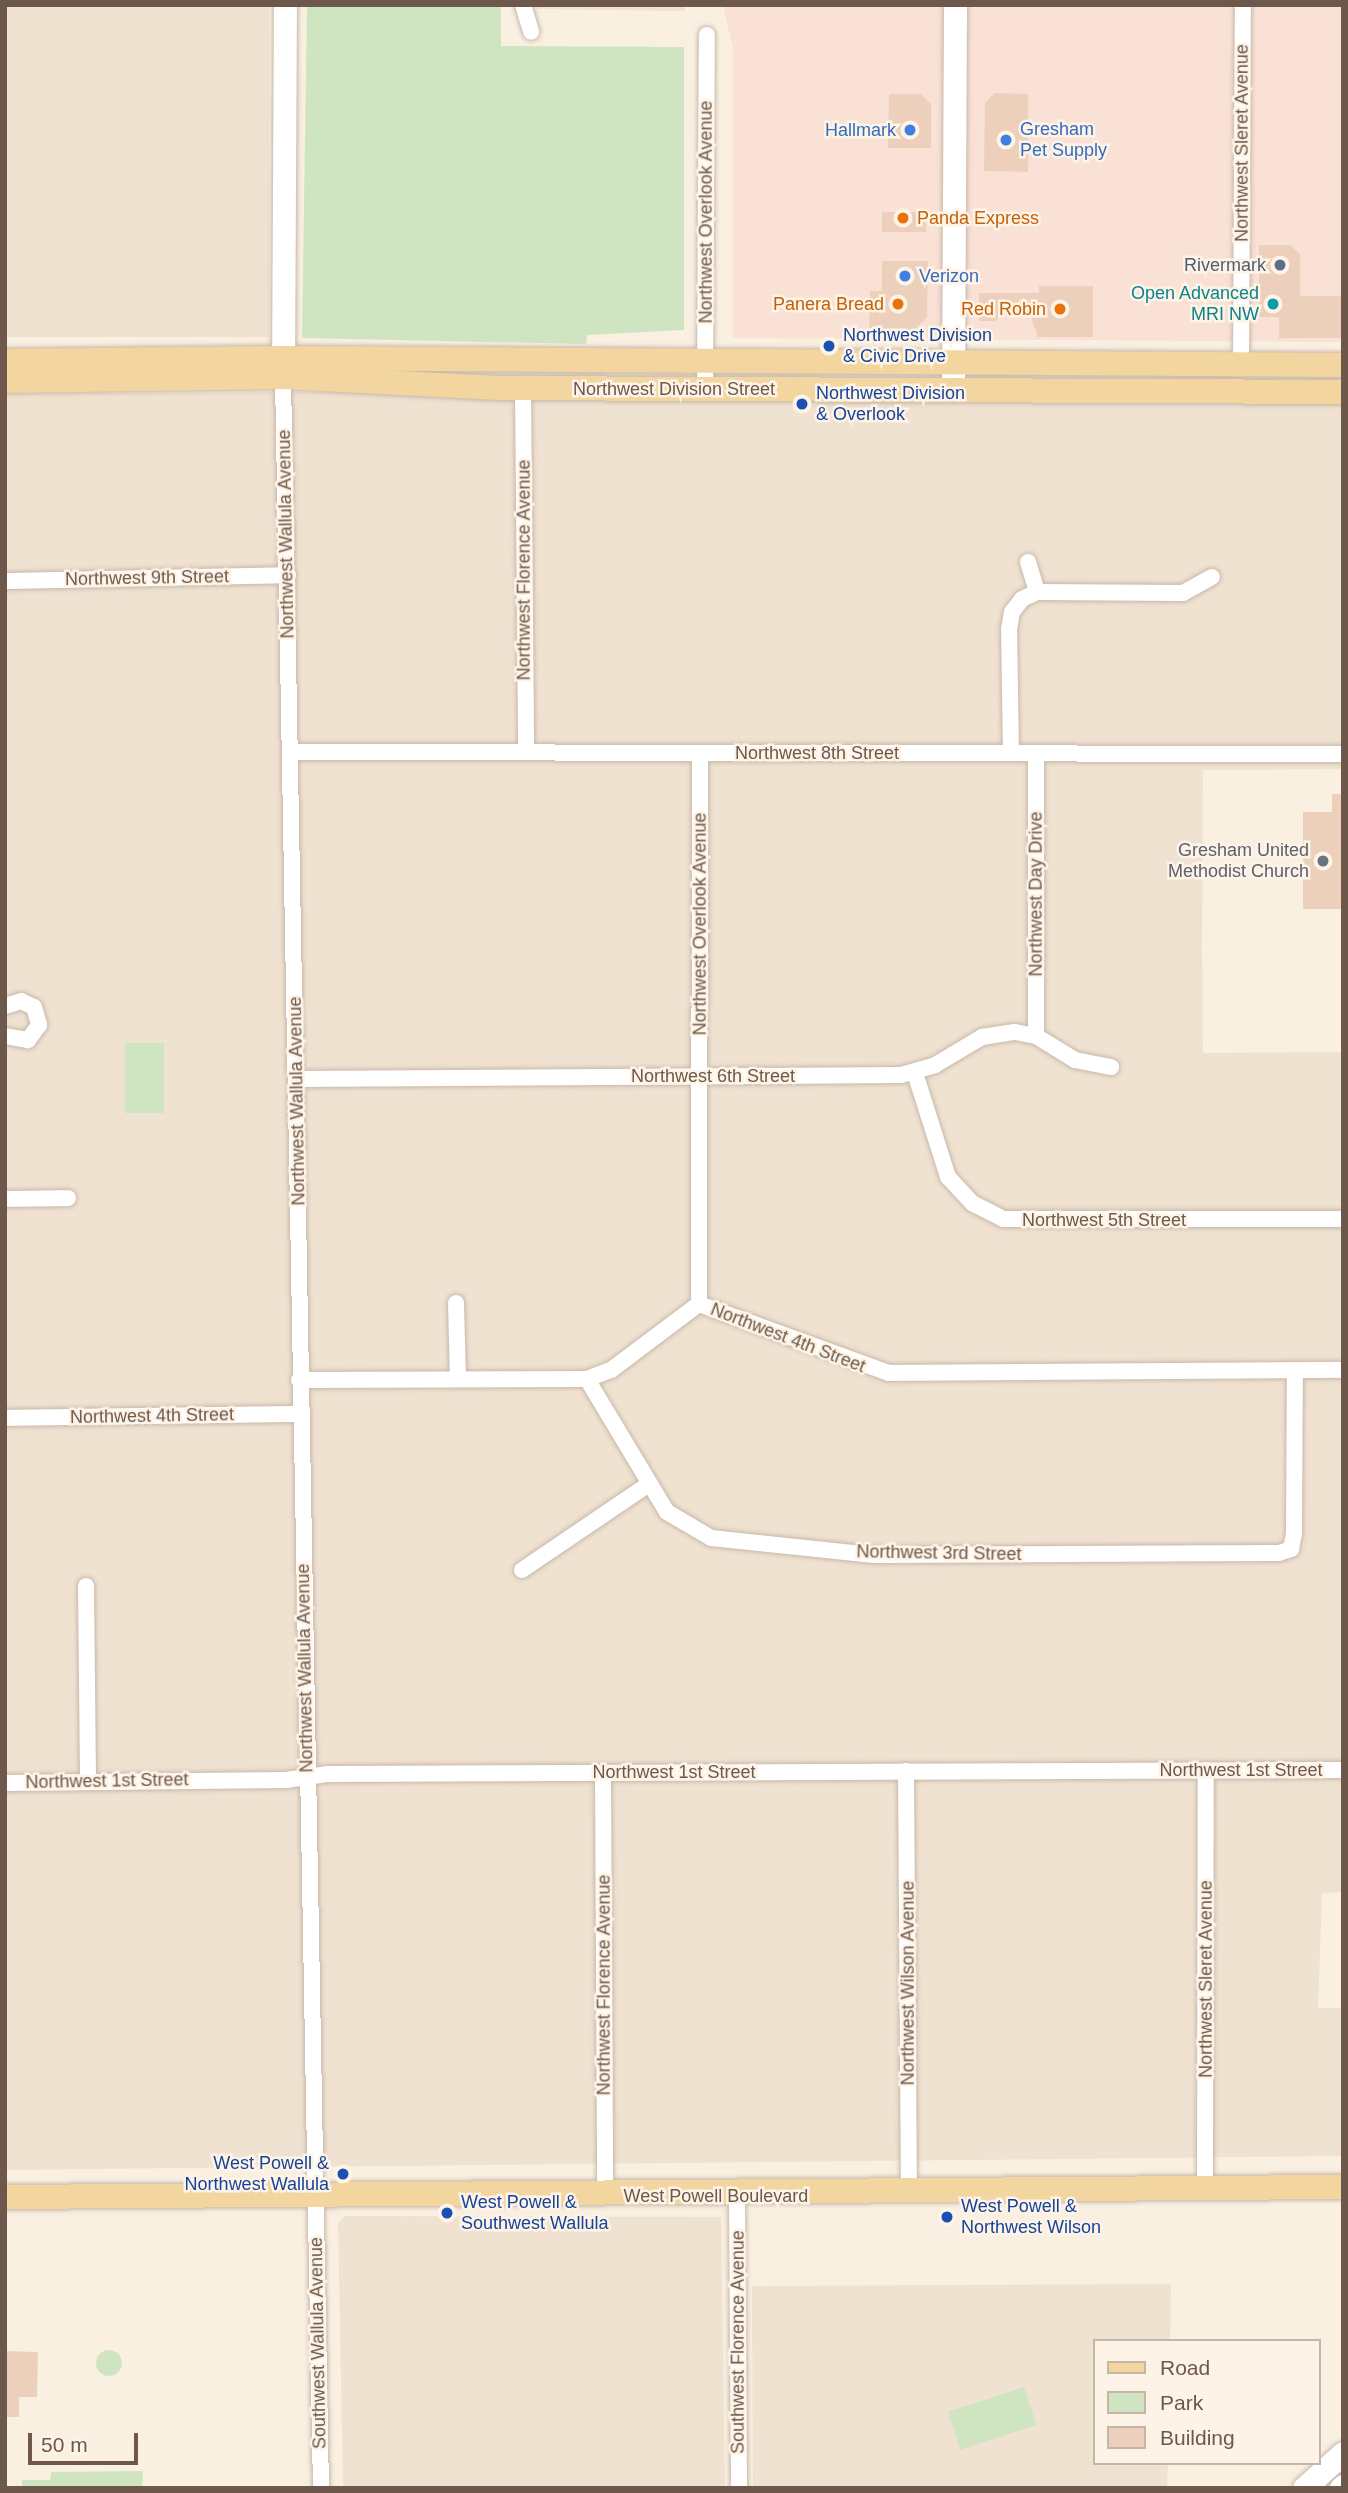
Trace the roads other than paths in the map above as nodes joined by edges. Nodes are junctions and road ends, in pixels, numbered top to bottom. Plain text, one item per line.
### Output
1 (285, 5) edge
2 (523, 5) edge
3 (955, 5) edge
4 (1243, 5) edge
5 (531, 32) dead end
6 (707, 35) dead end
7 (5, 361) edge
8 (706, 364) junction
9 (953, 364) junction
10 (1241, 365) junction
11 (1343, 365) edge
12 (282, 367) junction
13 (5, 381) edge
14 (523, 388) junction
15 (705, 390) junction
16 (953, 390) junction
17 (1343, 392) edge
18 (1028, 562) dead end
19 (288, 575) junction
20 (1212, 577) dead end
21 (5, 581) edge
22 (1037, 592) junction
23 (290, 752) junction
24 (526, 752) junction
25 (700, 753) junction
26 (1011, 753) junction
27 (1036, 753) junction
28 (1343, 754) edge
29 (5, 1006) edge
30 (5, 1036) edge
31 (1036, 1036) junction
32 (1111, 1067) dead end
33 (915, 1073) junction
34 (699, 1076) junction
35 (297, 1079) junction
36 (68, 1198) dead end
37 (5, 1199) edge
38 (1343, 1219) edge
39 (456, 1303) dead end
40 (699, 1304) junction
41 (1295, 1370) junction
42 (1343, 1370) edge
43 (458, 1379) junction
44 (587, 1379) junction
45 (299, 1380) junction
46 (300, 1414) junction
47 (5, 1418) edge
48 (649, 1484) junction
49 (522, 1570) dead end
50 (86, 1586) dead end
51 (1343, 1769) edge
52 (1206, 1770) junction
53 (906, 1771) junction
54 (603, 1773) junction
55 (307, 1775) junction
56 (88, 1780) junction
57 (5, 1783) edge
58 (1343, 2187) edge
59 (1205, 2188) junction
60 (909, 2194) junction
61 (737, 2195) junction
62 (605, 2196) junction
63 (5, 2197) edge
64 (316, 2198) junction
65 (1343, 2453) edge
66 (321, 2488) edge
67 (739, 2488) edge
68 (1304, 2488) edge

1 - 12 street, Northwest Wallula Avenue
2 - 5 street
3 - 9 street
4 - 10 street, Northwest Sleret Avenue
6 - 8 street, Northwest Overlook Avenue
7 - 12 main road, Northwest Division Street
8 - 9 main road, Northwest Division Street
8 - 12 main road, Northwest Division Street
8 - 15 street, Northwest Overlook Avenue
9 - 10 main road, Northwest Division Street
9 - 16 street
10 - 11 main road, Northwest Division Street
12 - 13 main road, Northwest Division Street
12 - 14 main road, Northwest Division Street
12 - 19 street, Northwest Wallula Avenue
14 - 15 main road, Northwest Division Street
14 - 24 street, Northwest Florence Avenue
15 - 16 main road, Northwest Division Street
16 - 17 main road, Northwest Division Street
18 - 22 street
19 - 21 street, Northwest 9th Street
19 - 23 street, Northwest Wallula Avenue
20 - 22 street
22 - 26 street
23 - 24 street, Northwest 8th Street
23 - 35 street, Northwest Wallula Avenue
24 - 25 street, Northwest 8th Street
25 - 26 street, Northwest 8th Street
25 - 34 street, Northwest Overlook Avenue
26 - 27 street, Northwest 8th Street
27 - 28 street, Northwest 8th Street
27 - 31 street, Northwest Day Drive
29 - 30 street
31 - 32 street, Northwest 6th Street
31 - 33 street, Northwest 6th Street
33 - 34 street, Northwest 6th Street
33 - 38 street, Northwest 5th Street
34 - 35 street, Northwest 6th Street
34 - 40 street, Northwest Overlook Avenue
35 - 45 street, Northwest Wallula Avenue
36 - 37 street
39 - 43 street
40 - 41 street, Northwest 4th Street
40 - 44 street, Northwest 4th Street
41 - 42 street, Northwest 4th Street
41 - 48 street, Northwest 3rd Street
43 - 44 street, Northwest 4th Street
43 - 45 street, Northwest 4th Street
44 - 48 street, Northwest 3rd Street
45 - 46 street, Northwest Wallula Avenue
46 - 47 street, Northwest 4th Street
46 - 55 street, Northwest Wallula Avenue
48 - 49 street
50 - 56 street
51 - 52 street, Northwest 1st Street
52 - 53 street, Northwest 1st Street
52 - 59 street, Northwest Sleret Avenue
53 - 54 street, Northwest 1st Street
53 - 60 street, Northwest Wilson Avenue
54 - 55 street, Northwest 1st Street
54 - 62 street, Northwest Florence Avenue
55 - 56 street, Northwest 1st Street
55 - 64 street, Northwest Wallula Avenue
56 - 57 street, Northwest 1st Street
58 - 59 main road, West Powell Boulevard
59 - 60 main road, West Powell Boulevard
60 - 61 main road, West Powell Boulevard
61 - 62 main road, West Powell Boulevard
61 - 67 street, Southwest Florence Avenue
62 - 64 main road, West Powell Boulevard
63 - 64 main road, West Powell Boulevard
64 - 66 street, Southwest Wallula Avenue
65 - 68 street

